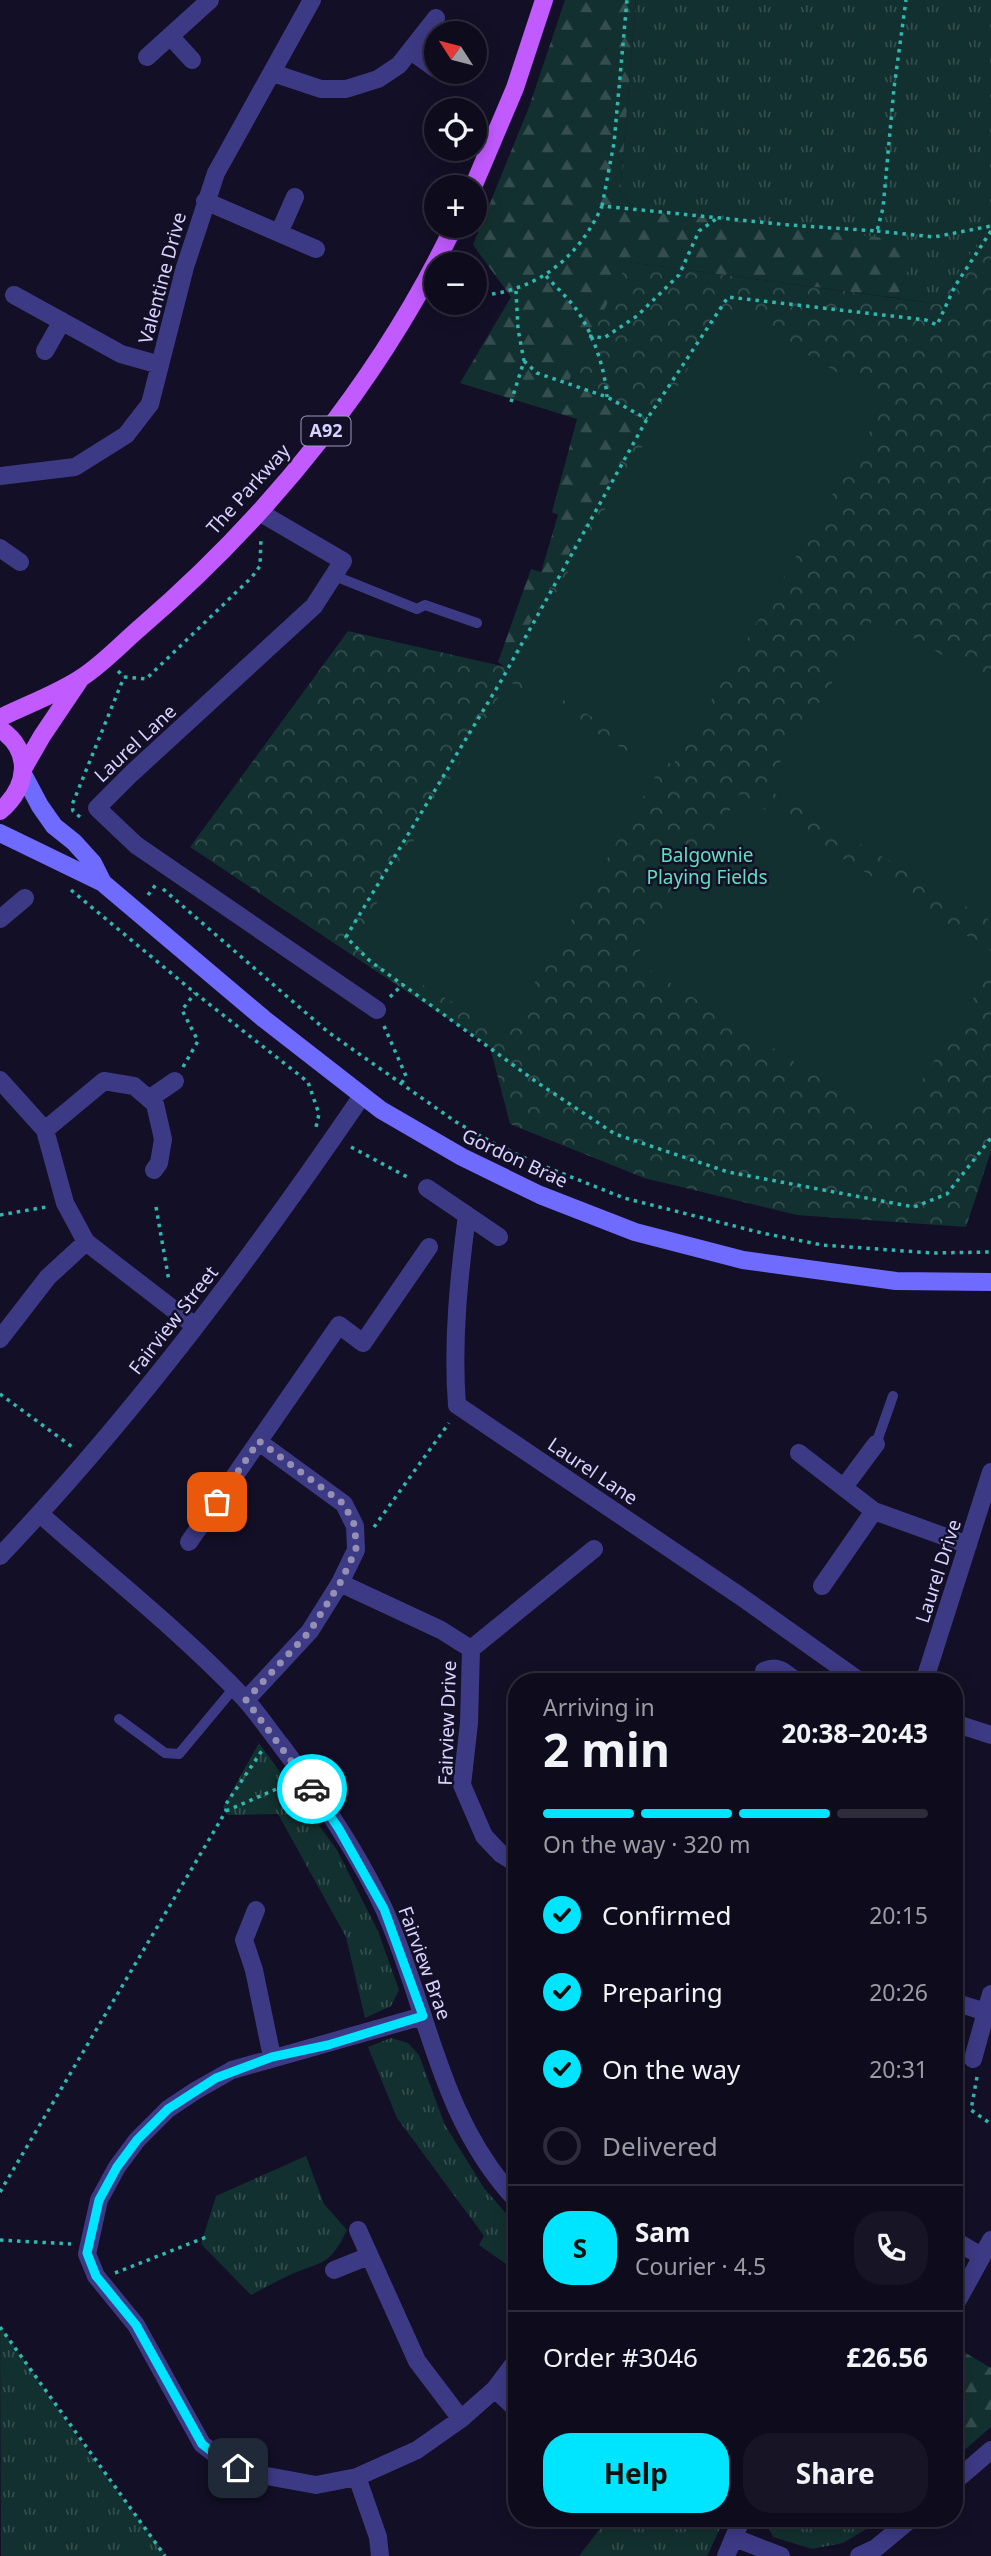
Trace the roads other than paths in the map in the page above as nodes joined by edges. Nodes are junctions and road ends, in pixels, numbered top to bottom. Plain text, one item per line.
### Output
1 (210, 0) edge
2 (312, 0) edge
3 (544, 0) edge
4 (436, 18) dead end
5 (170, 36) junction
6 (411, 51) junction
7 (146, 57) dead end
8 (192, 60) dead end
9 (424, 61) edge
10 (273, 73) junction
11 (479, 175) edge
12 (295, 197) dead end
13 (205, 201) junction
14 (279, 233) junction
15 (447, 238) edge
16 (316, 249) dead end
17 (14, 295) dead end
18 (62, 321) junction
19 (45, 351) dead end
20 (160, 365) junction
21 (0, 477) edge
22 (266, 517) junction
23 (0, 548) edge
24 (20, 562) dead end
25 (335, 576) junction
26 (477, 623) dead end
27 (81, 678) junction
28 (0, 718) edge
29 (0, 729) edge
30 (23, 772) junction
31 (0, 811) edge
32 (0, 833) edge
33 (103, 883) junction
34 (25, 898) dead end
35 (0, 919) edge
36 (377, 1010) road end
37 (0, 1080) edge
38 (175, 1081) road end
39 (362, 1096) junction
40 (149, 1099) junction
41 (44, 1130) junction
42 (154, 1170) dead end
43 (427, 1188) road end
44 (467, 1215) junction
45 (499, 1237) dead end
46 (86, 1242) junction
47 (429, 1248) dead end
48 (991, 1282) edge
49 (195, 1326) junction
50 (0, 1339) edge
51 (893, 1396) dead end
52 (259, 1441) junction
53 (876, 1444) joint
54 (799, 1453) dead end
55 (991, 1474) edge
56 (844, 1487) junction
57 (874, 1511) junction
58 (40, 1514) junction
59 (189, 1542) dead end
60 (968, 1545) junction
61 (594, 1549) dead end
62 (0, 1556) edge
63 (340, 1583) junction
64 (822, 1586) dead end
65 (471, 1649) junction
66 (764, 1673) edge
67 (785, 1673) edge
68 (848, 1673) edge
69 (927, 1673) edge
70 (240, 1694) junction
71 (119, 1719) dead end
72 (963, 1726) edge
73 (991, 1735) edge
74 (508, 1858) edge
75 (256, 1910) dead end
76 (991, 1994) edge
77 (963, 2005) edge
78 (986, 2012) junction
79 (423, 2016) junction
80 (272, 2057) junction
81 (973, 2059) road end
82 (508, 2192) edge
83 (358, 2230) dead end
84 (991, 2239) edge
85 (963, 2245) edge
86 (369, 2256) junction
87 (981, 2256) junction
88 (334, 2270) dead end
89 (963, 2290) edge
90 (508, 2372) edge
91 (495, 2389) junction
92 (508, 2401) edge
93 (461, 2419) junction
94 (991, 2450) edge
95 (963, 2474) edge
96 (357, 2477) junction
97 (739, 2527) edge
98 (902, 2527) edge
99 (735, 2538) junction
100 (380, 2556) edge
101 (726, 2556) edge
102 (781, 2556) edge
103 (859, 2556) edge

1 - 5 street
2 - 10 street, Valentine Drive
3 - 11 main road
4 - 6 street
5 - 7 street
5 - 8 street
6 - 9 street
6 - 10 street
10 - 13 street, Valentine Drive
12 - 14 street
13 - 14 street, Valentine Drive
13 - 20 street, Valentine Drive
14 - 16 street, Valentine Drive
15 - 22 main road, The Parkway / A92
17 - 18 street, Valentine Drive
18 - 19 street
18 - 20 street, Valentine Drive
20 - 21 street, Valentine Drive
22 - 25 street
22 - 27 main road, The Parkway / A92
23 - 24 street
25 - 26 lane
25 - 36 street, Laurel Lane
27 - 28 main road, The Parkway / A92
27 - 30 main road, The Parkway / A92
29 - 30 main road
30 - 31 main road, A92
30 - 33 main road, Gordon Brae
32 - 33 main road, Gordon Brae
33 - 39 main road, Gordon Brae
34 - 35 street
37 - 41 street
38 - 40 street
39 - 48 main road, Gordon Brae
39 - 49 street, Fairview Street
40 - 41 street
40 - 42 street
41 - 46 street
43 - 44 street
44 - 45 street
44 - 68 street, Laurel Lane
46 - 49 street
46 - 50 street
47 - 52 street
49 - 58 street, Fairview Street
51 - 53 lane
52 - 59 street
52 - 63 street
53 - 56 street
54 - 56 street
55 - 60 street, Laurel Drive
56 - 57 street
57 - 60 street
57 - 64 street
58 - 62 street, Fairview Street
58 - 70 street, Fairview Brae
60 - 69 street, Laurel Drive
61 - 65 street, Fairview Drive
63 - 65 street, Fairview Drive
63 - 70 street
65 - 74 street, Fairview Drive
66 - 67 street
70 - 71 lane
70 - 79 street, Fairview Brae
72 - 73 street
75 - 80 street
76 - 78 street
77 - 78 street
78 - 81 street
79 - 80 street
79 - 82 street, Fairview Brae
80 - 96 street
83 - 86 street
84 - 87 street
85 - 87 street
86 - 88 street
86 - 93 street
87 - 89 street
90 - 91 street
91 - 92 street
91 - 93 street
93 - 96 street
94 - 95 street
96 - 100 street
97 - 99 street
98 - 103 street
99 - 101 street
99 - 102 street

